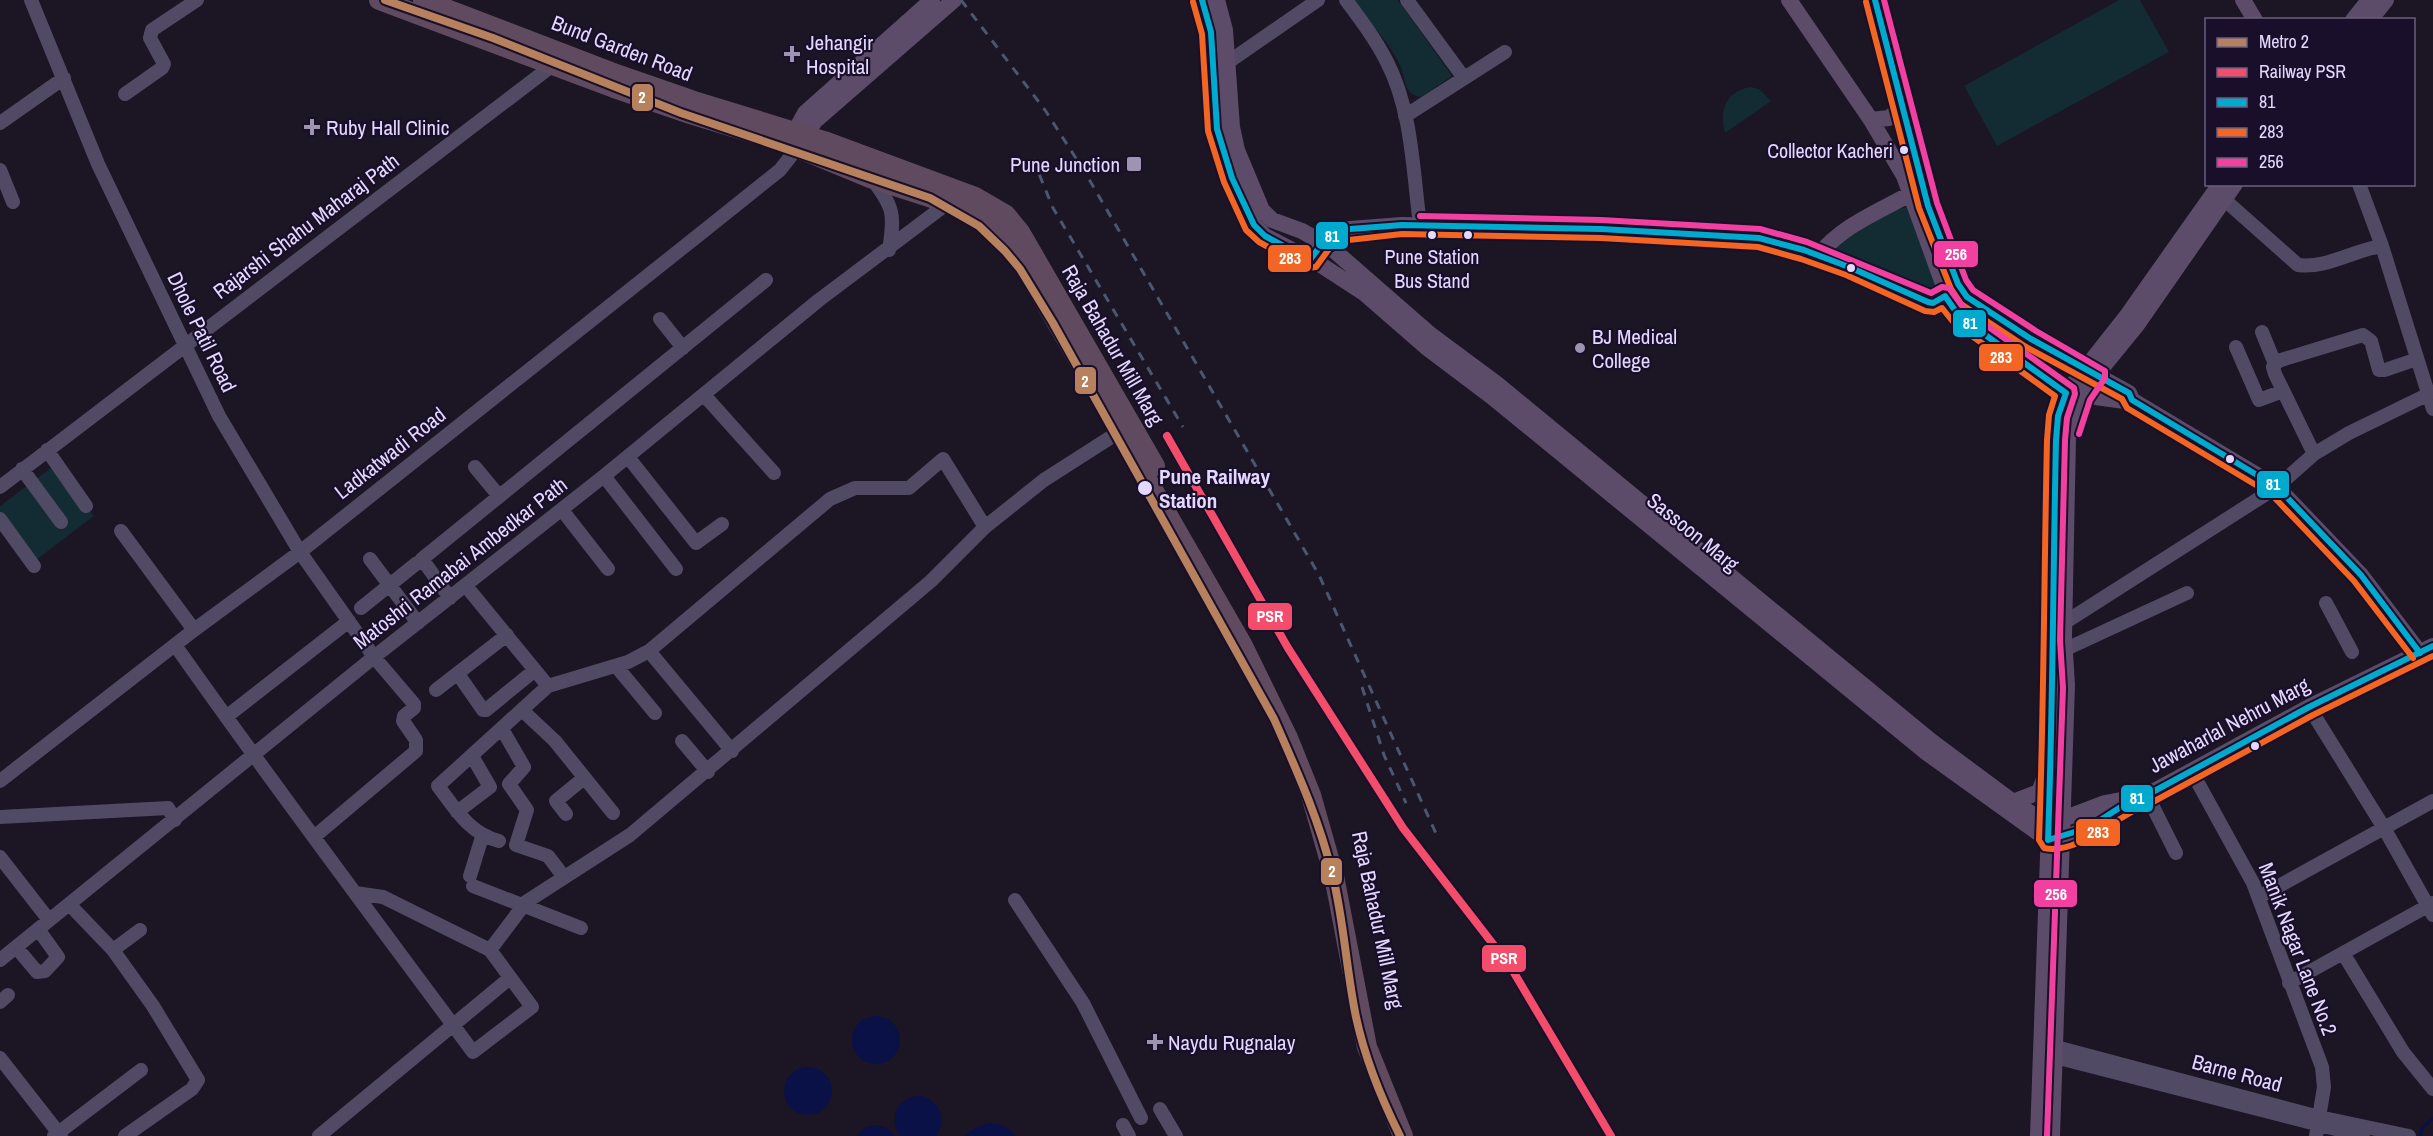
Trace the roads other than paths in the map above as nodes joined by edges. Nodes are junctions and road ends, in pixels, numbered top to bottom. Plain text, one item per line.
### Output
1 (197, 0) edge
2 (379, 0) edge
3 (423, 0) edge
4 (932, 0) edge
5 (954, 0) edge
6 (1214, 0) edge
7 (1318, 0) edge
8 (1346, 0) edge
9 (1407, 0) edge
10 (1789, 0) edge
11 (1875, 0) edge
12 (2243, 0) edge
13 (2369, 0) edge
14 (2386, 0) edge
15 (33, 1) edge
16 (2254, 18) edge
17 (2355, 18) edge
18 (2372, 18) edge
19 (915, 23) junction
20 (1505, 52) dead end
21 (1227, 63) junction
22 (553, 65) junction
23 (64, 78) junction
24 (1464, 78) junction
25 (125, 94) dead end
26 (1899, 98) junction
27 (1405, 116) junction
28 (1871, 120) junction
29 (0, 123) edge
30 (796, 139) junction
31 (0, 170) edge
32 (870, 178) junction
33 (2360, 186) edge
34 (2219, 192) edge
35 (1910, 194) junction
36 (13, 202) dead end
37 (948, 203) junction
38 (1420, 225) junction
39 (1323, 242) junction
40 (2382, 246) junction
41 (889, 250) junction
42 (1818, 256) junction
43 (1310, 260) junction
44 (766, 280) dead end
45 (1958, 284) junction
46 (1366, 287) junction
47 (1945, 296) junction
48 (660, 319) dead end
49 (2262, 332) dead end
50 (185, 344) junction
51 (2236, 347) dead end
52 (683, 348) junction
53 (2418, 359) junction
54 (2275, 364) junction
55 (2090, 370) junction
56 (2283, 391) junction
57 (2066, 393) junction
58 (2431, 393) edge
59 (704, 395) junction
60 (2082, 396) junction
61 (2132, 400) junction
62 (2433, 409) edge
63 (1119, 432) junction
64 (48, 450) junction
65 (2314, 454) junction
66 (628, 457) junction
67 (475, 467) dead end
68 (22, 469) junction
69 (774, 473) dead end
70 (604, 476) junction
71 (0, 487) edge
72 (2277, 487) junction
73 (499, 496) junction
74 (86, 506) dead end
75 (562, 510) junction
76 (0, 519) edge
77 (61, 522) dead end
78 (722, 524) dead end
79 (985, 527) junction
80 (121, 531) dead end
81 (300, 552) junction
82 (370, 559) dead end
83 (417, 563) dead end
84 (34, 566) dead end
85 (608, 569) dead end
86 (676, 569) dead end
87 (390, 585) junction
88 (466, 586) junction
89 (2187, 593) dead end
90 (450, 598) junction
91 (2326, 603) dead end
92 (361, 608) dead end
93 (349, 621) junction
94 (418, 623) junction
95 (2064, 623) junction
96 (194, 630) junction
97 (507, 635) junction
98 (175, 645) junction
99 (2064, 650) junction
100 (2427, 650) edge
101 (649, 651) junction
102 (2352, 652) dead end
103 (374, 657) junction
104 (616, 666) junction
105 (535, 670) junction
106 (458, 674) junction
107 (548, 686) junction
108 (436, 690) dead end
109 (2308, 706) junction
110 (523, 711) junction
111 (655, 713) dead end
112 (226, 717) junction
113 (502, 729) junction
114 (682, 741) dead end
115 (732, 751) junction
116 (472, 756) junction
117 (254, 757) junction
118 (2052, 759) junction
119 (708, 772) junction
120 (2192, 772) junction
121 (584, 778) junction
122 (0, 781) edge
123 (2147, 795) junction
124 (2433, 801) edge
125 (2013, 802) junction
126 (458, 812) junction
127 (613, 813) dead end
128 (566, 814) dead end
129 (0, 817) edge
130 (175, 820) junction
131 (2384, 828) junction
132 (2055, 831) junction
133 (314, 837) junction
134 (482, 837) junction
135 (499, 841) dead end
136 (2176, 853) dead end
137 (0, 857) edge
138 (564, 877) junction
139 (355, 893) junction
140 (2259, 897) junction
141 (1015, 900) dead end
142 (69, 903) junction
143 (521, 906) junction
144 (2431, 908) edge
145 (44, 924) junction
146 (581, 928) dead end
147 (140, 930) dead end
148 (16, 947) junction
149 (113, 950) junction
150 (490, 950) junction
151 (2343, 953) junction
152 (0, 960) edge
153 (510, 978) junction
154 (2289, 983) junction
155 (452, 1024) junction
156 (2055, 1052) junction
157 (0, 1058) edge
158 (141, 1070) dead end
159 (2433, 1089) edge
160 (1160, 1109) dead end
161 (1141, 1118) dead end
162 (2317, 1126) edge
163 (58, 1135) edge
164 (125, 1136) edge
165 (320, 1136) edge
166 (1176, 1136) edge
167 (1403, 1136) edge
168 (1418, 1136) edge
169 (2038, 1136) edge
170 (2052, 1136) edge
171 (2363, 1136) edge
172 (2409, 1136) edge

1 - 25 street
2 - 22 highway, Bund Garden Road
3 - 30 highway, Bund Garden Road
4 - 19 main road
5 - 19 main road
6 - 21 main road, Sassoon Marg
6 - 43 main road, Sassoon Marg
7 - 21 street
8 - 27 street
9 - 24 street
10 - 28 main road
11 - 26 main road
12 - 16 main road
13 - 17 main road
14 - 18 main road
15 - 23 street, Dhole Patil Road
19 - 30 main road
20 - 24 street
21 - 39 main road, Sassoon Marg
22 - 30 highway, Bund Garden Road
22 - 50 street, Rajarshi Shahu Maharaj Path
23 - 29 street
23 - 50 street, Dhole Patil Road
24 - 27 street
26 - 28 main road
26 - 45 main road
27 - 38 street
28 - 35 main road
30 - 32 highway, Raja Bahadur Mill Marg
30 - 81 street, Ladkatwadi Road
30 - 168 highway, Raja Bahadur Mill Marg
31 - 36 street
32 - 37 highway, Raja Bahadur Mill Marg
32 - 41 street
33 - 40 street
34 - 40 street
34 - 55 main road
35 - 42 main road
35 - 47 main road
37 - 41 street, Matoshri Ramabai Ambedkar Path
37 - 63 highway, Raja Bahadur Mill Marg
38 - 39 main road
38 - 42 main road
39 - 43 main road
39 - 46 main road, Sassoon Marg
40 - 53 street
41 - 59 street, Matoshri Ramabai Ambedkar Path
42 - 47 main road
43 - 46 main road, Sassoon Marg
44 - 52 street
45 - 47 main road
45 - 55 main road
46 - 125 main road, Sassoon Marg
46 - 132 main road, Sassoon Marg
47 - 57 main road
48 - 52 street
49 - 54 street
50 - 64 street, Rajarshi Shahu Maharaj Path
50 - 81 street, Dhole Patil Road
51 - 56 street
52 - 73 street
53 - 54 street
53 - 58 street
54 - 56 street
55 - 57 main road
55 - 60 main road
55 - 61 main road
56 - 65 street
57 - 60 main road
57 - 118 main road
58 - 62 street
58 - 65 street
59 - 66 street, Matoshri Ramabai Ambedkar Path
59 - 69 street
60 - 61 main road
60 - 95 main road
61 - 72 main road
63 - 79 street
63 - 167 highway, Raja Bahadur Mill Marg
64 - 68 street, Rajarshi Shahu Maharaj Path
64 - 74 street
65 - 72 street
66 - 70 street, Matoshri Ramabai Ambedkar Path
66 - 78 street
67 - 73 street
68 - 71 street, Rajarshi Shahu Maharaj Path
68 - 77 street
70 - 75 street, Matoshri Ramabai Ambedkar Path
70 - 86 street
72 - 95 street
72 - 100 main road
73 - 90 street
75 - 85 street
75 - 88 street, Matoshri Ramabai Ambedkar Path
76 - 84 street
79 - 101 street
79 - 115 street
80 - 96 street
81 - 93 street, Dhole Patil Road
81 - 96 street, Ladkatwadi Road
82 - 87 street
83 - 87 street
87 - 92 street
87 - 94 street
88 - 90 street, Matoshri Ramabai Ambedkar Path
88 - 97 street
89 - 99 street
90 - 94 street, Matoshri Ramabai Ambedkar Path
91 - 102 street
93 - 103 street, Dhole Patil Road
93 - 112 street
94 - 103 street, Matoshri Ramabai Ambedkar Path
95 - 99 main road
96 - 98 street, Ladkatwadi Road
97 - 105 street
97 - 106 street
98 - 112 street
98 - 122 street, Ladkatwadi Road
99 - 132 main road
100 - 109 main road, Jawaharlal Nehru Marg
101 - 104 street
101 - 115 street
103 - 117 street, Matoshri Ramabai Ambedkar Path
103 - 133 street, Dhole Patil Road
104 - 107 street
104 - 111 street
105 - 106 street
105 - 107 street
106 - 108 street
107 - 110 street
109 - 120 main road, Jawaharlal Nehru Marg
109 - 131 street
110 - 113 street
110 - 121 street
112 - 117 street
113 - 116 street
113 - 138 street
114 - 119 street
115 - 119 street
116 - 126 street
116 - 126 street
117 - 130 street, Matoshri Ramabai Ambedkar Path
117 - 133 street
118 - 125 main road
118 - 132 main road
119 - 138 street
120 - 123 main road, Jawaharlal Nehru Marg
120 - 140 street, Manik Nagar Lane No.2
121 - 127 street
121 - 128 street
123 - 132 main road, Jawaharlal Nehru Marg
123 - 136 street
124 - 131 street
125 - 132 main road, Sassoon Marg
126 - 134 street
129 - 130 street
130 - 142 street, Matoshri Ramabai Ambedkar Path
131 - 140 street
131 - 144 street
132 - 156 main road
132 - 169 main road
133 - 139 street
134 - 135 street
134 - 143 street
137 - 145 street
138 - 143 street
139 - 150 street
139 - 155 street
140 - 154 street, Manik Nagar Lane No.2
141 - 161 street
142 - 145 street, Matoshri Ramabai Ambedkar Path
142 - 149 street
143 - 146 street
143 - 150 street
144 - 151 street
145 - 148 street, Matoshri Ramabai Ambedkar Path
145 - 148 street
147 - 149 street
148 - 152 street, Matoshri Ramabai Ambedkar Path
149 - 164 street
150 - 153 street
151 - 154 street
151 - 159 street
153 - 155 street
153 - 155 street
154 - 162 street, Manik Nagar Lane No.2
155 - 165 street
156 - 162 street, Barne Road
156 - 170 main road
157 - 163 street
158 - 163 street
160 - 166 street
162 - 171 street, Barne Road
162 - 172 street, Barne Road

